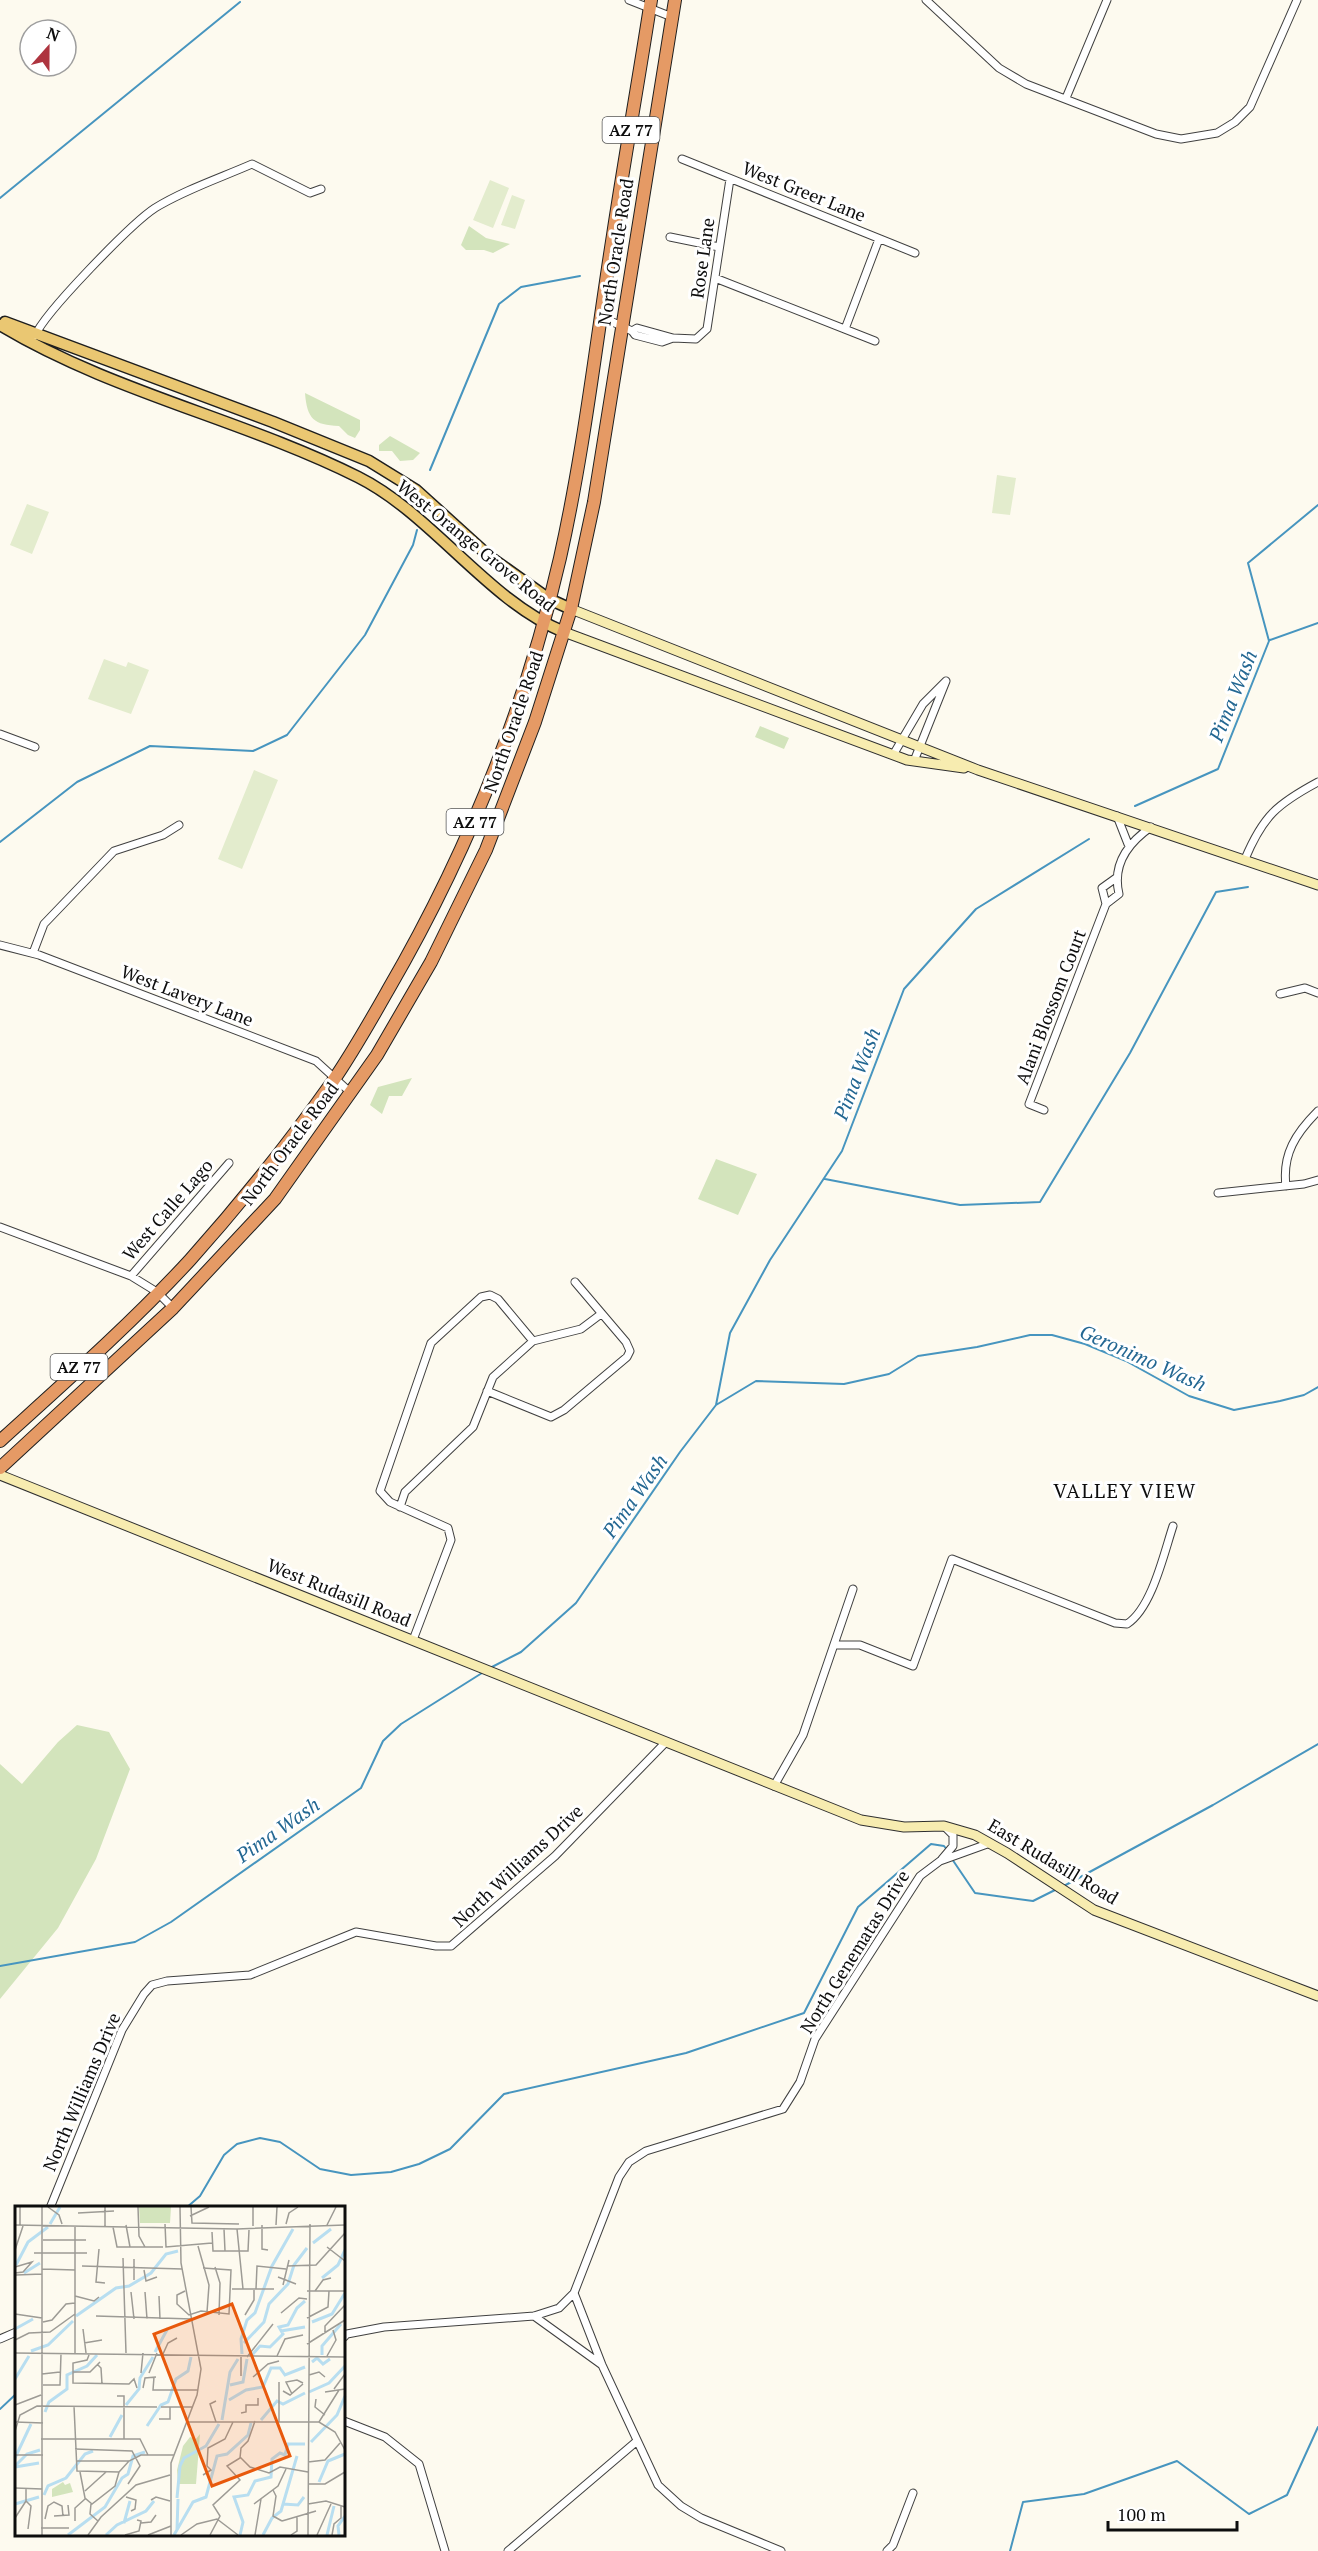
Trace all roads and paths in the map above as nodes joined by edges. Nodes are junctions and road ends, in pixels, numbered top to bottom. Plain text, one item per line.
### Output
1 (629, 0) edge
2 (675, 0) edge
3 (926, 0) edge
4 (1107, 0) edge
5 (1297, 0) edge
6 (650, 4) edge
7 (672, 17) junction
8 (1066, 98) junction
9 (682, 159) dead end
10 (730, 178) junction
11 (321, 189) dead end
12 (670, 237) dead end
13 (879, 238) junction
14 (719, 248) junction
15 (915, 253) dead end
16 (715, 278) junction
17 (603, 316) junction
18 (0, 322) edge
19 (627, 329) junction
20 (845, 330) junction
21 (34, 339) junction
22 (875, 341) dead end
23 (549, 599) junction
24 (571, 609) junction
25 (543, 623) junction
26 (564, 632) junction
27 (0, 734) edge
28 (901, 740) junction
29 (919, 746) junction
30 (36, 747) dead end
31 (893, 755) junction
32 (914, 761) junction
33 (978, 770) junction
34 (1318, 782) edge
35 (1116, 815) junction
36 (179, 825) dead end
37 (1151, 827) junction
38 (1128, 844) junction
39 (1245, 860) junction
40 (1116, 878) junction
41 (1318, 885) edge
42 (1106, 904) junction
43 (0, 945) edge
44 (33, 953) junction
45 (1318, 993) edge
46 (1280, 994) dead end
47 (336, 1077) junction
48 (352, 1093) junction
49 (1044, 1110) dead end
50 (1318, 1111) edge
51 (229, 1163) dead end
52 (1318, 1180) edge
53 (1286, 1186) junction
54 (1218, 1193) dead end
55 (0, 1227) edge
56 (131, 1276) junction
57 (576, 1282) dead end
58 (157, 1292) junction
59 (173, 1308) junction
60 (602, 1314) junction
61 (533, 1341) junction
62 (487, 1391) junction
63 (0, 1441) edge
64 (0, 1468) edge
65 (0, 1475) edge
66 (400, 1507) junction
67 (1173, 1526) dead end
68 (854, 1588) dead end
69 (413, 1640) junction
70 (835, 1645) junction
71 (665, 1743) junction
72 (774, 1786) junction
73 (945, 1827) junction
74 (990, 1843) junction
75 (938, 1863) junction
76 (1318, 1996) edge
77 (51, 2206) edge
78 (574, 2293) junction
79 (534, 2316) junction
80 (15, 2332) edge
81 (345, 2336) edge
82 (0, 2339) edge
83 (602, 2366) junction
84 (345, 2421) edge
85 (636, 2441) junction
86 (913, 2493) dead end
87 (445, 2551) edge
88 (508, 2551) edge
89 (781, 2551) edge
90 (888, 2551) edge

1 - 6 street
2 - 7 highway, North Oracle Road / AZ 77
3 - 8 street
4 - 8 street
5 - 8 street
6 - 7 street
6 - 17 highway, North Oracle Road / AZ 77
7 - 19 highway, North Oracle Road / AZ 77
9 - 10 street, West Greer Lane
10 - 13 street, West Greer Lane
10 - 14 street, Rose Lane
11 - 21 street
12 - 14 street
13 - 15 street, West Greer Lane
13 - 20 street
14 - 16 street, Rose Lane
16 - 19 street, Rose Lane
16 - 20 street
17 - 19 street
17 - 23 highway, North Oracle Road / AZ 77
18 - 21 main road, West Orange Grove Road
19 - 24 highway, North Oracle Road / AZ 77
20 - 22 street
21 - 23 main road, West Orange Grove Road
21 - 25 main road, West Orange Grove Road
23 - 24 main road, West Orange Grove Road
23 - 25 highway, North Oracle Road / AZ 77
24 - 26 highway, North Oracle Road / AZ 77
24 - 28 street, West Orange Grove Road
25 - 26 main road, West Orange Grove Road
25 - 47 highway, North Oracle Road / AZ 77
26 - 31 street, West Orange Grove Road
26 - 48 highway, North Oracle Road / AZ 77
27 - 30 street
28 - 29 street, West Orange Grove Road
28 - 29 street
28 - 31 street
29 - 32 street
29 - 33 street, West Orange Grove Road
31 - 32 street, West Orange Grove Road
32 - 33 street, West Orange Grove Road
33 - 35 street, West Orange Grove Road
34 - 39 street
35 - 37 street, West Orange Grove Road
35 - 38 street
36 - 44 street
37 - 38 street
37 - 39 street, West Orange Grove Road
38 - 40 street, Alani Blossom Court
39 - 41 street, West Orange Grove Road
40 - 42 street, Alani Blossom Court
40 - 42 street, Alani Blossom Court
42 - 49 street, Alani Blossom Court
43 - 44 street, West Lavery Lane
44 - 47 street, West Lavery Lane
45 - 46 street
47 - 48 street, West Lavery Lane
47 - 58 highway, North Oracle Road / AZ 77
48 - 59 highway, North Oracle Road / AZ 77
50 - 53 street
51 - 56 street, West Calle Lago
52 - 53 street
53 - 54 street
55 - 56 street
56 - 58 street
57 - 60 street
58 - 59 street
58 - 63 highway, North Oracle Road / AZ 77
59 - 64 highway, North Oracle Road / AZ 77
60 - 61 street
60 - 62 street
61 - 62 street
61 - 66 street
62 - 66 street
65 - 69 street, West Rudasill Road
66 - 69 street
67 - 70 street
68 - 70 street
69 - 71 street, West Rudasill Road
70 - 72 street
71 - 72 street, East Rudasill Road
71 - 77 street, North Williams Drive
72 - 73 street, East Rudasill Road
73 - 74 street, East Rudasill Road
73 - 75 street
74 - 75 street, North Genematas Drive
74 - 76 street, East Rudasill Road
75 - 78 street, North Genematas Drive
78 - 79 street
78 - 83 street
79 - 81 street
79 - 83 street
80 - 82 street
83 - 85 street
84 - 87 street
85 - 88 street
85 - 89 street
86 - 90 street

